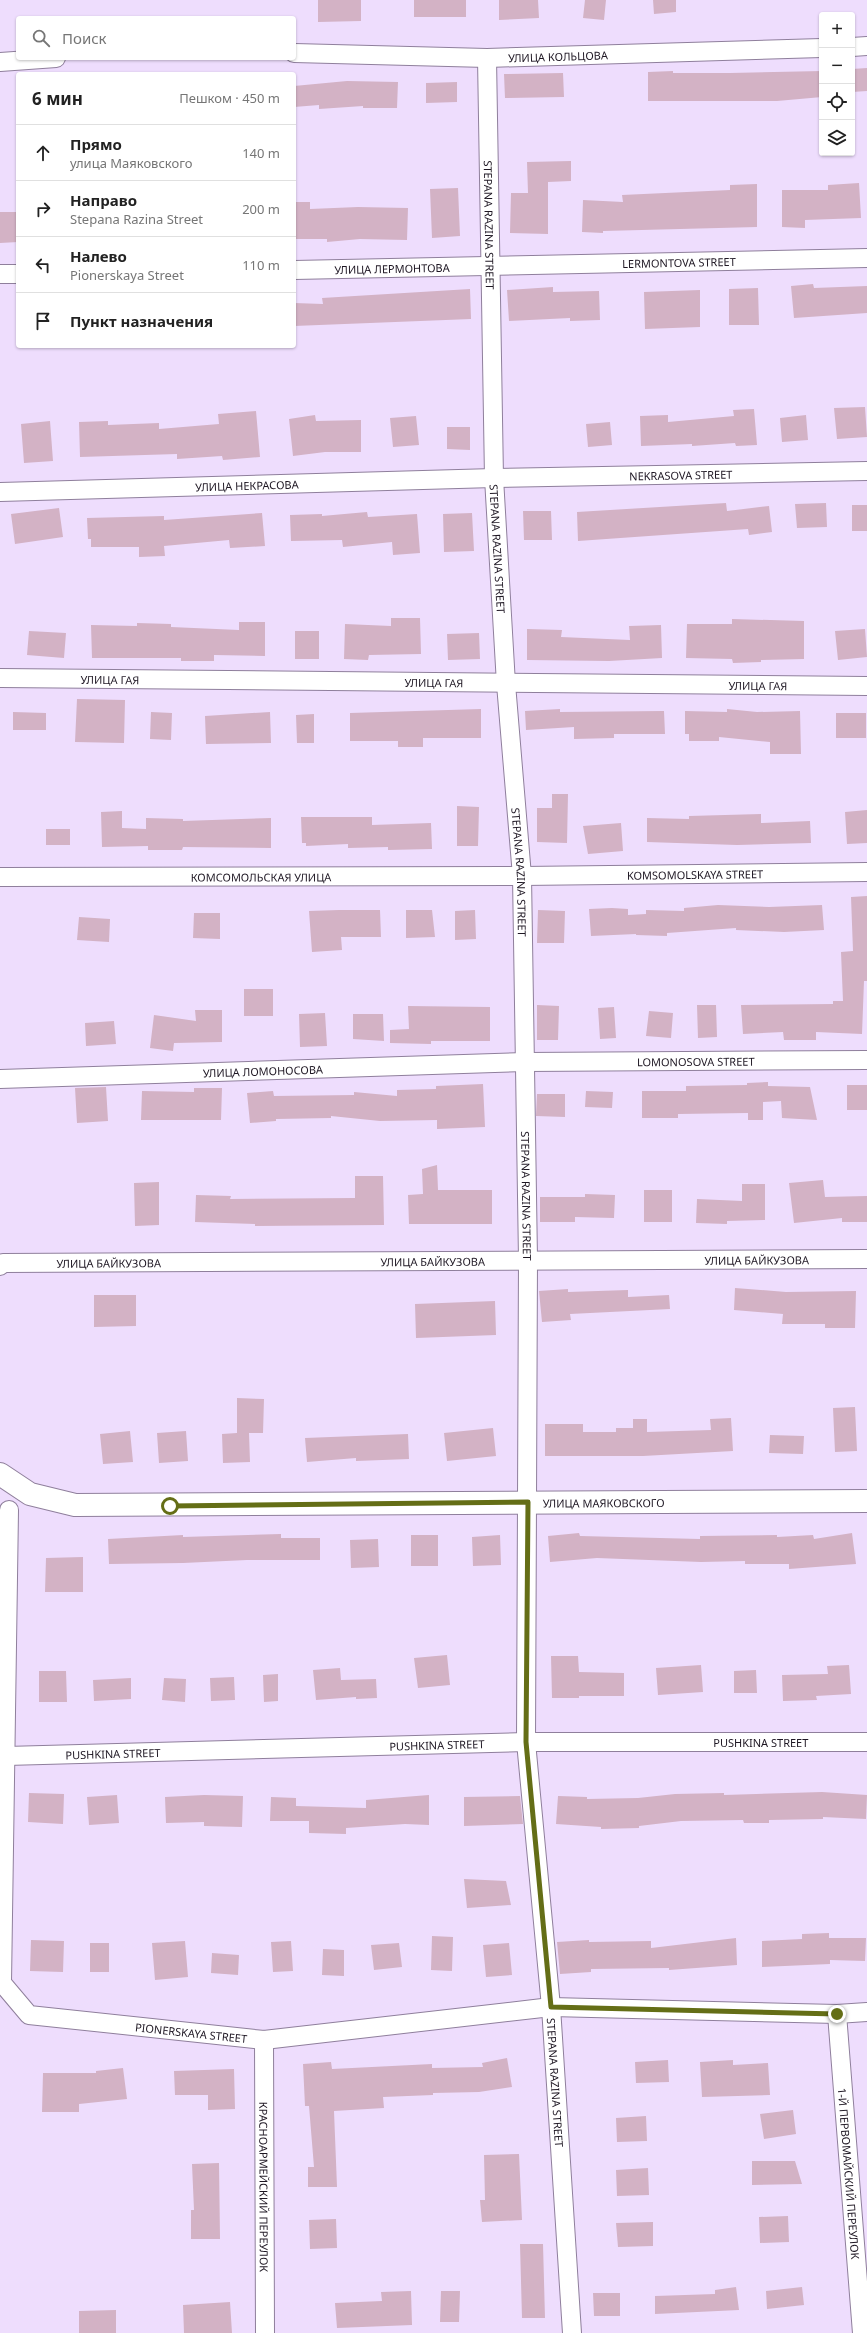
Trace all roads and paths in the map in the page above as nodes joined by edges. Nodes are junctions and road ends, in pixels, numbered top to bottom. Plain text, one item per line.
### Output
1 (867, 46) edge
2 (855, 47) edge
3 (819, 48) edge
4 (296, 53) edge
5 (487, 58) junction
6 (28, 60) edge
7 (0, 62) edge
8 (867, 258) edge
9 (491, 267) junction
10 (296, 270) edge
11 (0, 274) edge
12 (16, 274) edge
13 (867, 471) edge
14 (494, 478) junction
15 (0, 492) edge
16 (0, 678) edge
17 (506, 684) junction
18 (867, 686) edge
19 (867, 872) edge
20 (522, 876) junction
21 (0, 877) edge
22 (867, 1060) edge
23 (525, 1062) junction
24 (0, 1079) edge
25 (528, 1259) junction
26 (867, 1259) edge
27 (0, 1266) edge
28 (0, 1474) edge
29 (25, 1490) junction
30 (867, 1500) edge
31 (528, 1502) junction
32 (4, 1510) edge
33 (4, 1663) edge
34 (526, 1742) junction
35 (867, 1742) edge
36 (6, 1756) junction
37 (2, 1933) edge
38 (551, 2007) junction
39 (867, 2012) edge
40 (837, 2014) junction
41 (264, 2040) junction
42 (265, 2333) edge
43 (572, 2333) edge
44 (862, 2333) edge

1 - 2 street
3 - 5 street, УЛИЦА КОЛЬЦОВА
4 - 5 street, УЛИЦА КОЛЬЦОВА
5 - 9 street, STEPANA RAZINA STREET
6 - 7 street
8 - 9 street, LERMONTOVA STREET
9 - 10 street, УЛИЦА ЛЕРМОНТОВА
9 - 14 street, STEPANA RAZINA STREET
11 - 12 street
13 - 14 street, NEKRASOVA STREET
14 - 15 street, УЛИЦА НЕКРАСОВА
14 - 17 street, STEPANA RAZINA STREET
16 - 17 street, УЛИЦА ГАЯ
17 - 18 street, УЛИЦА ГАЯ
17 - 20 street, STEPANA RAZINA STREET
19 - 20 street, KOMSOMOLSKAYA STREET
20 - 21 street, КОМСОМОЛЬСКАЯ УЛИЦА
20 - 23 street, STEPANA RAZINA STREET
22 - 23 street, LOMONOSOVA STREET
23 - 24 street, УЛИЦА ЛОМОНОСОВА
23 - 25 street, STEPANA RAZINA STREET
25 - 26 street, УЛИЦА БАЙКУЗОВА
25 - 27 street, УЛИЦА БАЙКУЗОВА
25 - 31 street, STEPANA RAZINA STREET
28 - 29 street, УЛИЦА МАЯКОВСКОГО
29 - 31 street, УЛИЦА МАЯКОВСКОГО
29 - 32 street
30 - 31 street, УЛИЦА МАЯКОВСКОГО
31 - 34 street, STEPANA RAZINA STREET
32 - 33 street, PIONERSKAYA STREET
33 - 36 street, PIONERSKAYA STREET
34 - 35 street, PUSHKINA STREET
34 - 36 street, PUSHKINA STREET
34 - 38 street, STEPANA RAZINA STREET
36 - 37 street, PIONERSKAYA STREET
37 - 41 street, PIONERSKAYA STREET
38 - 40 street, PIONERSKAYA STREET
38 - 41 street, PIONERSKAYA STREET
38 - 43 street, STEPANA RAZINA STREET
39 - 40 street, PIONERSKAYA STREET
40 - 44 street, 1-Й ПЕРВОМАЙСКИЙ ПЕРЕУЛОК
41 - 42 street, КРАСНОАРМЕЙСКИЙ ПЕРЕУЛОК

